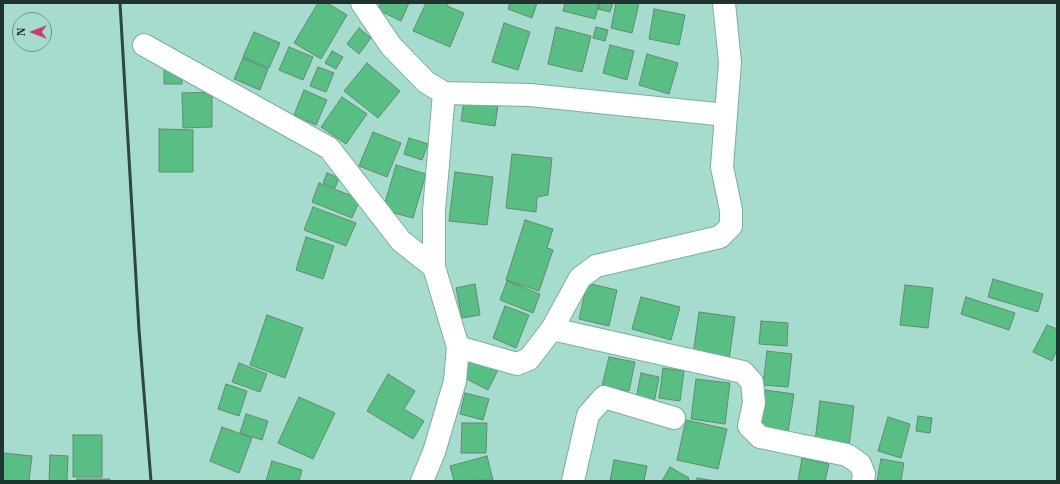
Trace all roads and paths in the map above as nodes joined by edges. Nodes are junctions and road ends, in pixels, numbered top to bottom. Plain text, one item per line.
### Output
1 (362, 3) edge
2 (724, 3) edge
3 (144, 45) dead end
4 (444, 93) junction
5 (726, 114) junction
6 (434, 267) junction
7 (552, 329) junction
8 (458, 347) junction
9 (674, 418) dead end
10 (422, 481) edge
11 (573, 481) edge
12 (863, 481) edge

1 - 4 street
2 - 5 street
3 - 6 street
4 - 5 street
4 - 6 street
5 - 7 street
6 - 8 street
7 - 8 street
7 - 12 street
8 - 10 street
9 - 11 street

